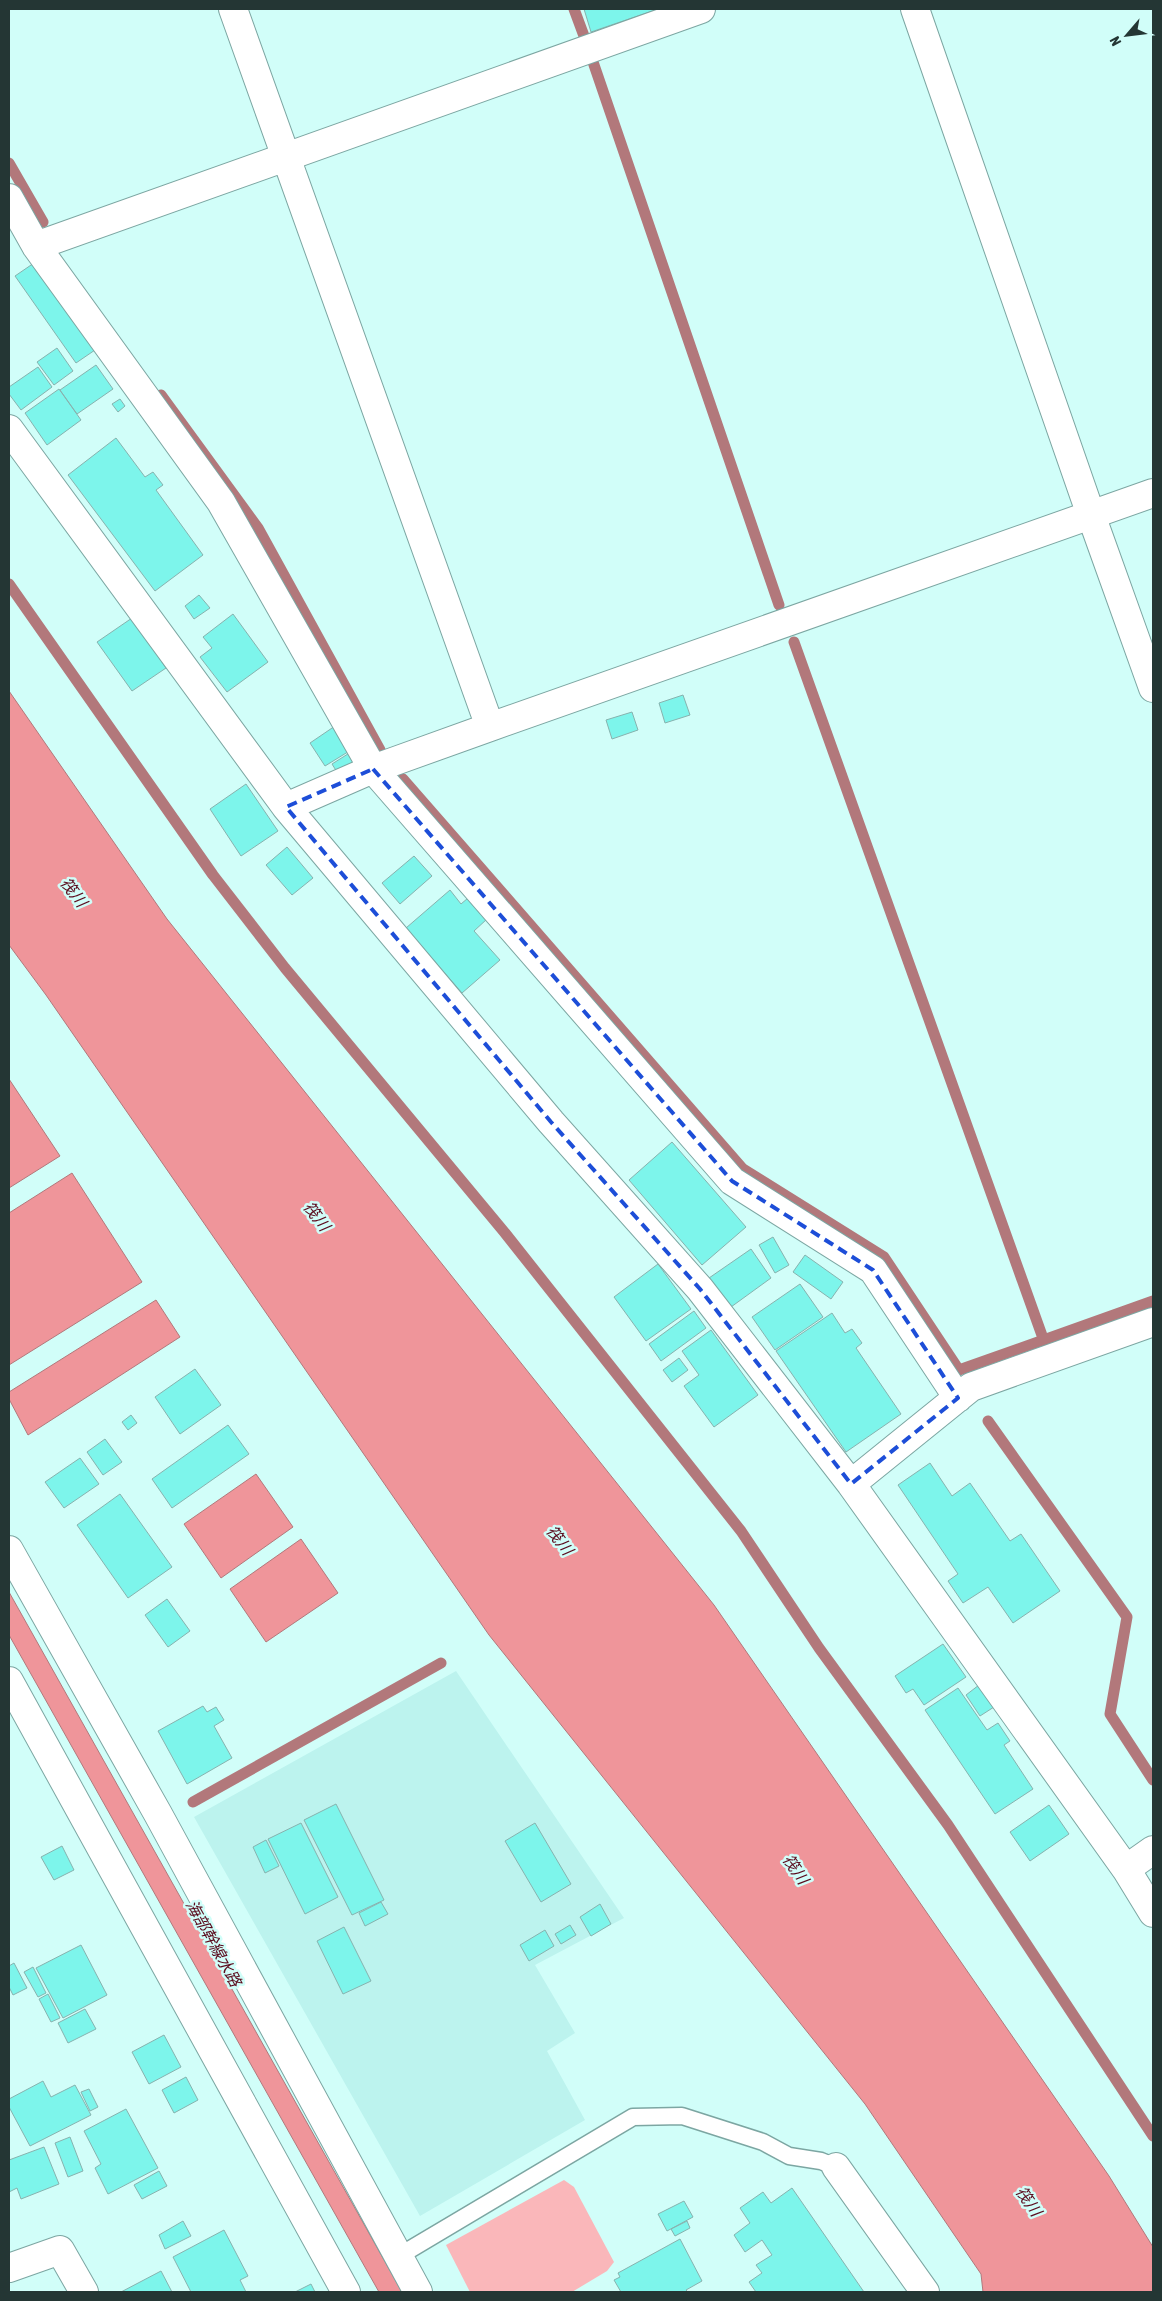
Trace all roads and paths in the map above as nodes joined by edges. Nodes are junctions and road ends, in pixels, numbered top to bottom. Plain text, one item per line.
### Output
1 (233, 9) edge
2 (701, 9) edge
3 (915, 9) edge
4 (286, 157) junction
5 (9, 198) edge
6 (36, 246) junction
7 (9, 429) edge
8 (1153, 493) edge
9 (1091, 515) junction
10 (1153, 688) edge
11 (490, 726) junction
12 (373, 769) junction
13 (286, 807) junction
14 (1153, 1322) edge
15 (958, 1398) junction
16 (851, 1484) junction
17 (9, 1550) edge
18 (9, 1681) edge
19 (1153, 1850) edge
20 (1126, 1868) junction
21 (1153, 1913) edge
22 (836, 2166) joint
23 (398, 2256) junction
24 (9, 2268) edge
25 (84, 2292) edge
26 (346, 2292) edge
27 (418, 2292) edge
28 (925, 2292) edge

1 - 4 street
2 - 4 street
3 - 9 street
4 - 6 street
4 - 11 street
5 - 6 street
6 - 12 street
7 - 13 street
8 - 9 street
9 - 10 street
9 - 11 street
11 - 12 street
12 - 13 street
12 - 15 street
13 - 16 street
14 - 15 street
15 - 16 street
16 - 20 street
17 - 23 street
18 - 26 street
19 - 20 street
20 - 21 street
22 - 23 lane
22 - 28 street
23 - 27 street
24 - 25 street

